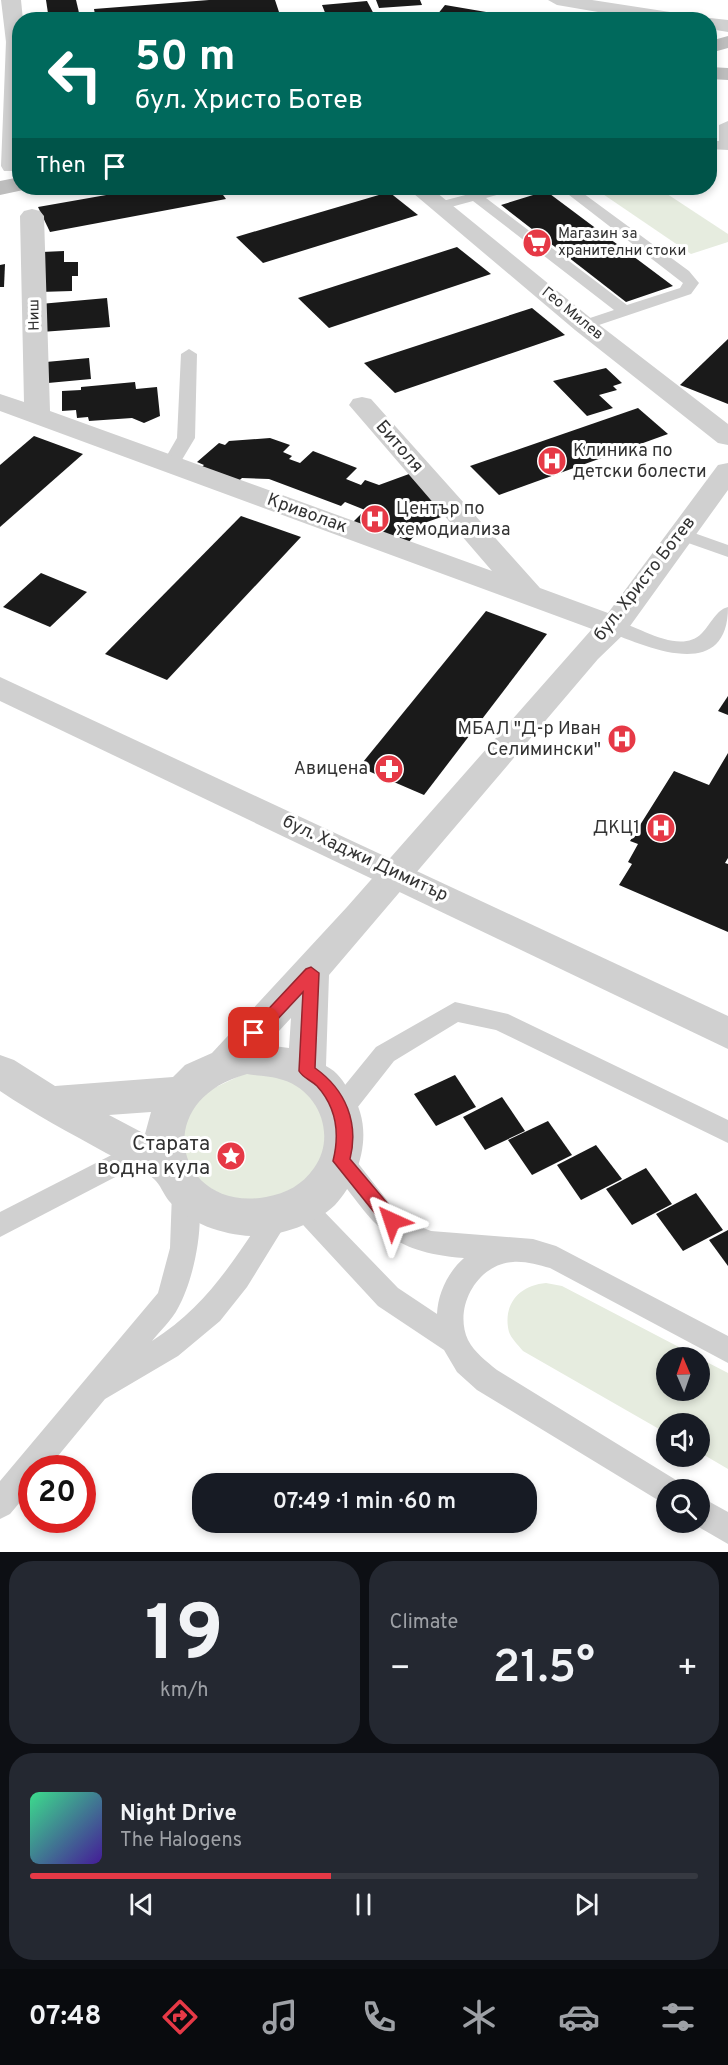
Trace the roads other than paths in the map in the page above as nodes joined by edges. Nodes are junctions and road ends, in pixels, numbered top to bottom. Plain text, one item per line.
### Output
1 (11, 0) edge
2 (557, 0) edge
3 (633, 12) edge
4 (12, 42) edge
5 (728, 125) edge
6 (717, 145) edge
7 (12, 172) edge
8 (0, 188) edge
9 (427, 195) edge
10 (480, 195) edge
11 (577, 195) edge
12 (476, 196) junction
13 (440, 206) junction
14 (32, 216) dead end
15 (625, 311) junction
16 (584, 325) junction
17 (189, 354) dead end
18 (0, 402) edge
19 (362, 405) dead end
20 (37, 414) junction
21 (728, 437) edge
22 (171, 464) junction
23 (728, 471) edge
24 (680, 534) junction
25 (728, 551) edge
26 (531, 597) junction
27 (728, 613) edge
28 (614, 626) junction
29 (0, 688) edge
30 (398, 874) junction
31 (311, 973) junction
32 (728, 1033) edge
33 (226, 1063) junction
34 (0, 1071) edge
35 (307, 1071) junction
36 (181, 1093) junction
37 (50, 1103) junction
38 (341, 1109) junction
39 (728, 1132) edge
40 (341, 1161) junction
41 (164, 1170) junction
42 (290, 1210) junction
43 (0, 1225) edge
44 (510, 1250) junction
45 (454, 1341) junction
46 (728, 1350) edge
47 (92, 1393) junction
48 (656, 1485) edge
49 (0, 1504) edge
50 (710, 1518) edge
51 (728, 1529) edge

1 - 4 street
2 - 3 street
5 - 6 lane
7 - 8 main road
9 - 13 street, Гео Милев
10 - 12 lane
11 - 15 lane
12 - 13 lane
12 - 15 lane
13 - 16 street, Гео Милев
14 - 20 street, Ниш
15 - 16 lane
16 - 21 street, Гео Милев
17 - 22 lane
18 - 20 street, Криволак
19 - 26 street, Битоля
20 - 22 street, Криволак
22 - 26 street, Криволак
23 - 24 street, бул. Христо Ботев
24 - 25 lane
24 - 28 street, бул. Христо Ботев
26 - 28 street, Криволак
27 - 28 lane
28 - 30 street, бул. Христо Ботев
29 - 30 street, бул. Хаджи Димитър
30 - 31 street, бул. Христо Ботев
30 - 32 street, бул. Хаджи Димитър
31 - 33 street, бул. Христо Ботев
31 - 35 street
33 - 35 street
33 - 36 street
34 - 37 street
35 - 38 street
36 - 37 street
36 - 41 street
37 - 41 street
38 - 39 lane
38 - 40 street
40 - 42 street
40 - 44 lane
41 - 42 street
41 - 43 lane
41 - 47 lane
42 - 45 lane
42 - 47 lane
44 - 45 lane
44 - 46 lane
45 - 48 lane
47 - 49 lane
50 - 51 lane

